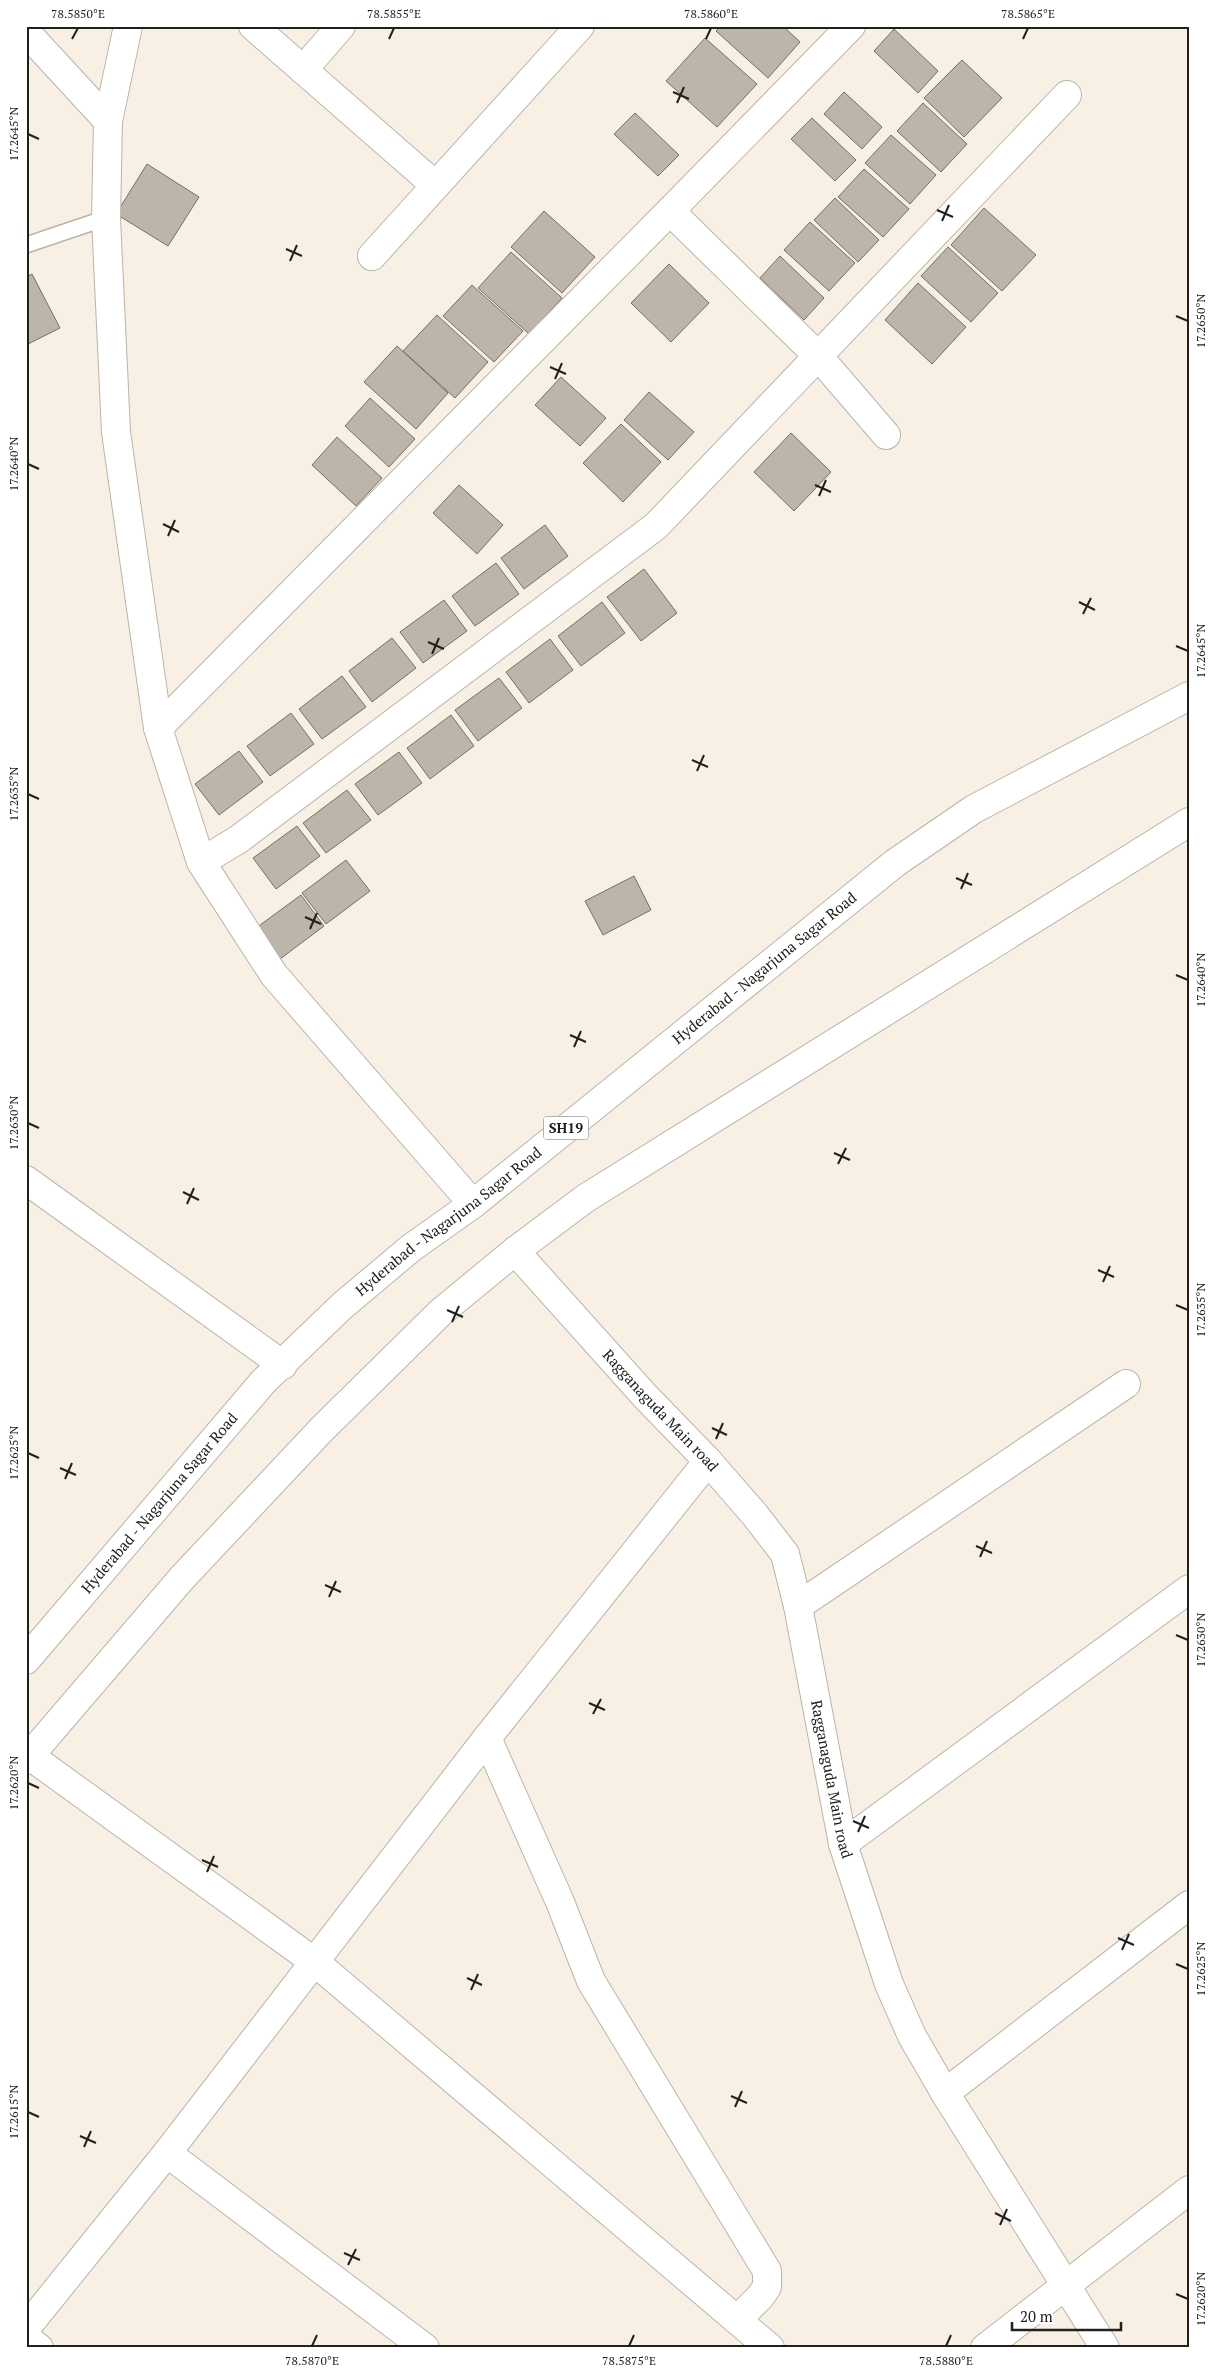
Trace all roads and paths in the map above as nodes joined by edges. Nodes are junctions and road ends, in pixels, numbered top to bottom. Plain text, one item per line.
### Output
1 (128, 26) edge
2 (253, 26) edge
3 (341, 26) edge
4 (580, 26) edge
5 (851, 26) edge
6 (26, 32) edge
7 (303, 70) junction
8 (1068, 95) dead end
9 (108, 121) junction
10 (436, 185) junction
11 (670, 212) junction
12 (106, 218) junction
13 (26, 244) edge
14 (372, 256) dead end
15 (819, 357) junction
16 (886, 435) dead end
17 (1189, 696) edge
18 (158, 728) junction
19 (1189, 822) edge
20 (201, 862) junction
21 (26, 1180) edge
22 (473, 1204) junction
23 (515, 1251) junction
24 (283, 1365) junction
25 (1126, 1384) dead end
26 (708, 1461) junction
27 (1189, 1589) edge
28 (798, 1606) junction
29 (26, 1660) edge
30 (487, 1738) junction
31 (28, 1758) edge
32 (843, 1844) junction
33 (1189, 1905) edge
34 (316, 1963) junction
35 (944, 2093) junction
36 (167, 2154) junction
37 (1189, 2190) edge
38 (1066, 2285) junction
39 (737, 2320) junction
40 (26, 2328) edge
41 (26, 2338) edge
42 (38, 2348) edge
43 (425, 2348) edge
44 (770, 2348) edge
45 (985, 2348) edge
46 (1104, 2348) edge

1 - 9 street
2 - 7 street
3 - 7 street
4 - 10 street
5 - 11 street
6 - 9 street
7 - 10 street
8 - 15 street
9 - 12 street
10 - 14 street
11 - 15 street
11 - 18 street
12 - 13 lane
12 - 18 street
15 - 16 street
15 - 20 street
17 - 22 street, Hyderabad - Nagarjuna Sagar Road / SH19
18 - 20 street
19 - 23 street
20 - 22 street
21 - 24 street
22 - 24 street, Hyderabad - Nagarjuna Sagar Road / SH19
23 - 26 street, Ragganaguda Main road
23 - 31 street
24 - 29 street, Hyderabad - Nagarjuna Sagar Road / SH19
25 - 28 street
26 - 28 street, Ragganaguda Main road
26 - 30 street
27 - 32 street
28 - 32 street, Ragganaguda Main road
30 - 34 street
30 - 39 street
31 - 34 street
32 - 35 street, Ragganaguda Main road
33 - 35 street
34 - 36 street
34 - 39 street
35 - 38 street, Ragganaguda Main road
36 - 40 street
36 - 43 street
37 - 38 street
38 - 45 street
38 - 46 street, Ragganaguda Main road
39 - 44 street
41 - 42 street

